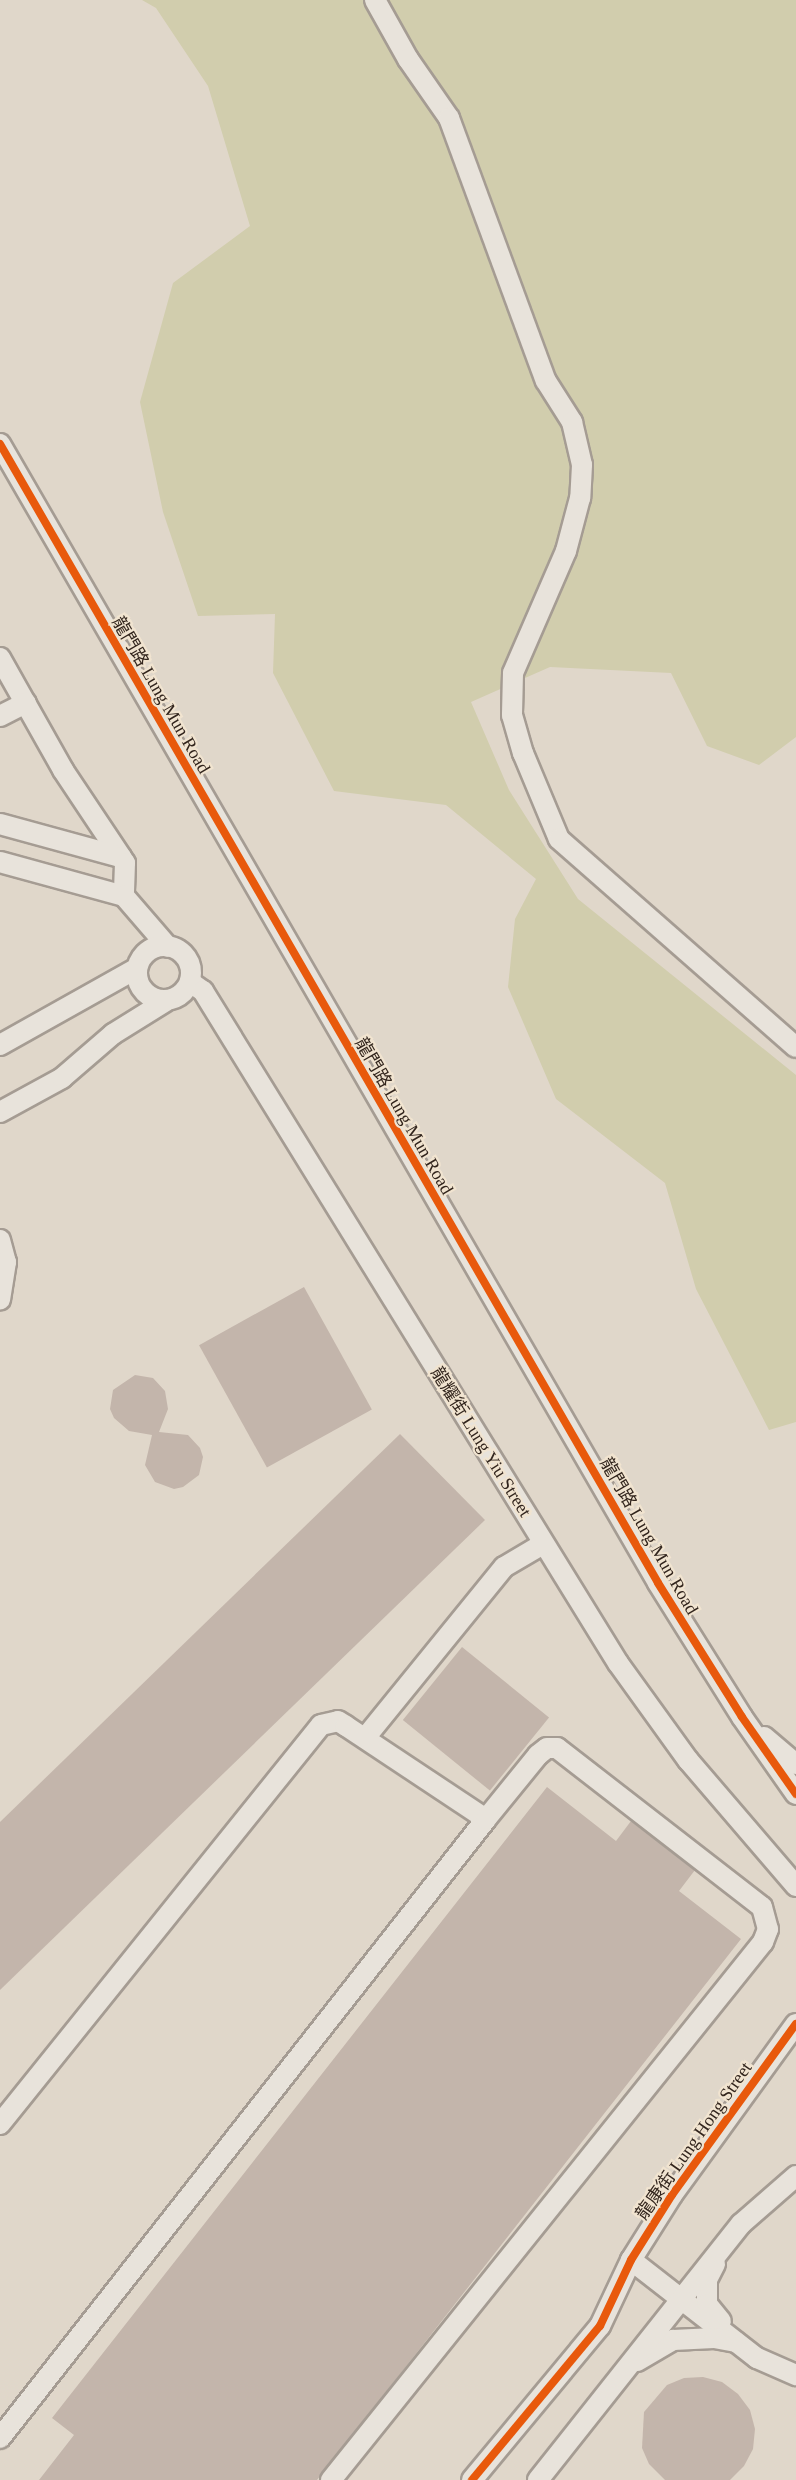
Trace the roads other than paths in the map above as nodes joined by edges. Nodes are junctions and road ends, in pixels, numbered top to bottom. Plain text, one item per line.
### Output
1 (375, 0) edge
2 (0, 444) edge
3 (0, 658) edge
4 (26, 703) junction
5 (0, 716) edge
6 (0, 824) edge
7 (121, 857) junction
8 (0, 862) edge
9 (124, 897) junction
10 (168, 946) junction
11 (137, 968) junction
12 (190, 982) junction
13 (166, 1001) junction
14 (0, 1045) edge
15 (796, 1047) edge
16 (0, 1112) edge
17 (0, 1240) edge
18 (0, 1300) edge
19 (543, 1544) junction
20 (742, 1717) junction
21 (365, 1738) junction
22 (796, 1764) edge
23 (796, 1794) edge
24 (486, 1820) junction
25 (796, 1886) edge
26 (796, 2024) edge
27 (0, 2124) edge
28 (796, 2176) edge
29 (728, 2241) junction
30 (631, 2260) junction
31 (682, 2299) junction
32 (736, 2342) junction
33 (629, 2365) junction
34 (796, 2375) edge
35 (0, 2438) edge
36 (331, 2480) edge
37 (472, 2480) edge
38 (538, 2480) edge

1 - 15 street
2 - 20 street, 龍門路 Lung Mun Road
3 - 4 street
4 - 5 street
4 - 7 street
6 - 7 street
7 - 9 street
8 - 9 street
9 - 10 street
10 - 11 street
10 - 12 street
11 - 13 street
11 - 14 street
12 - 13 street
12 - 19 street, 龍耀街 Lung Yiu Street
13 - 16 street
17 - 18 street
19 - 21 street
19 - 25 street, 龍耀街 Lung Yiu Street
20 - 22 street, 龍門路 Lung Mun Road
20 - 23 street, 龍門路 Lung Mun Road
21 - 24 street
21 - 27 street
24 - 35 street
24 - 36 street
26 - 30 street, 龍康街 Lung Hong Street
28 - 29 street
29 - 31 street
29 - 32 street
30 - 31 street
30 - 37 street, 龍康街 Lung Hong Street
31 - 32 street
31 - 33 street
32 - 33 street
32 - 34 street
33 - 38 street

